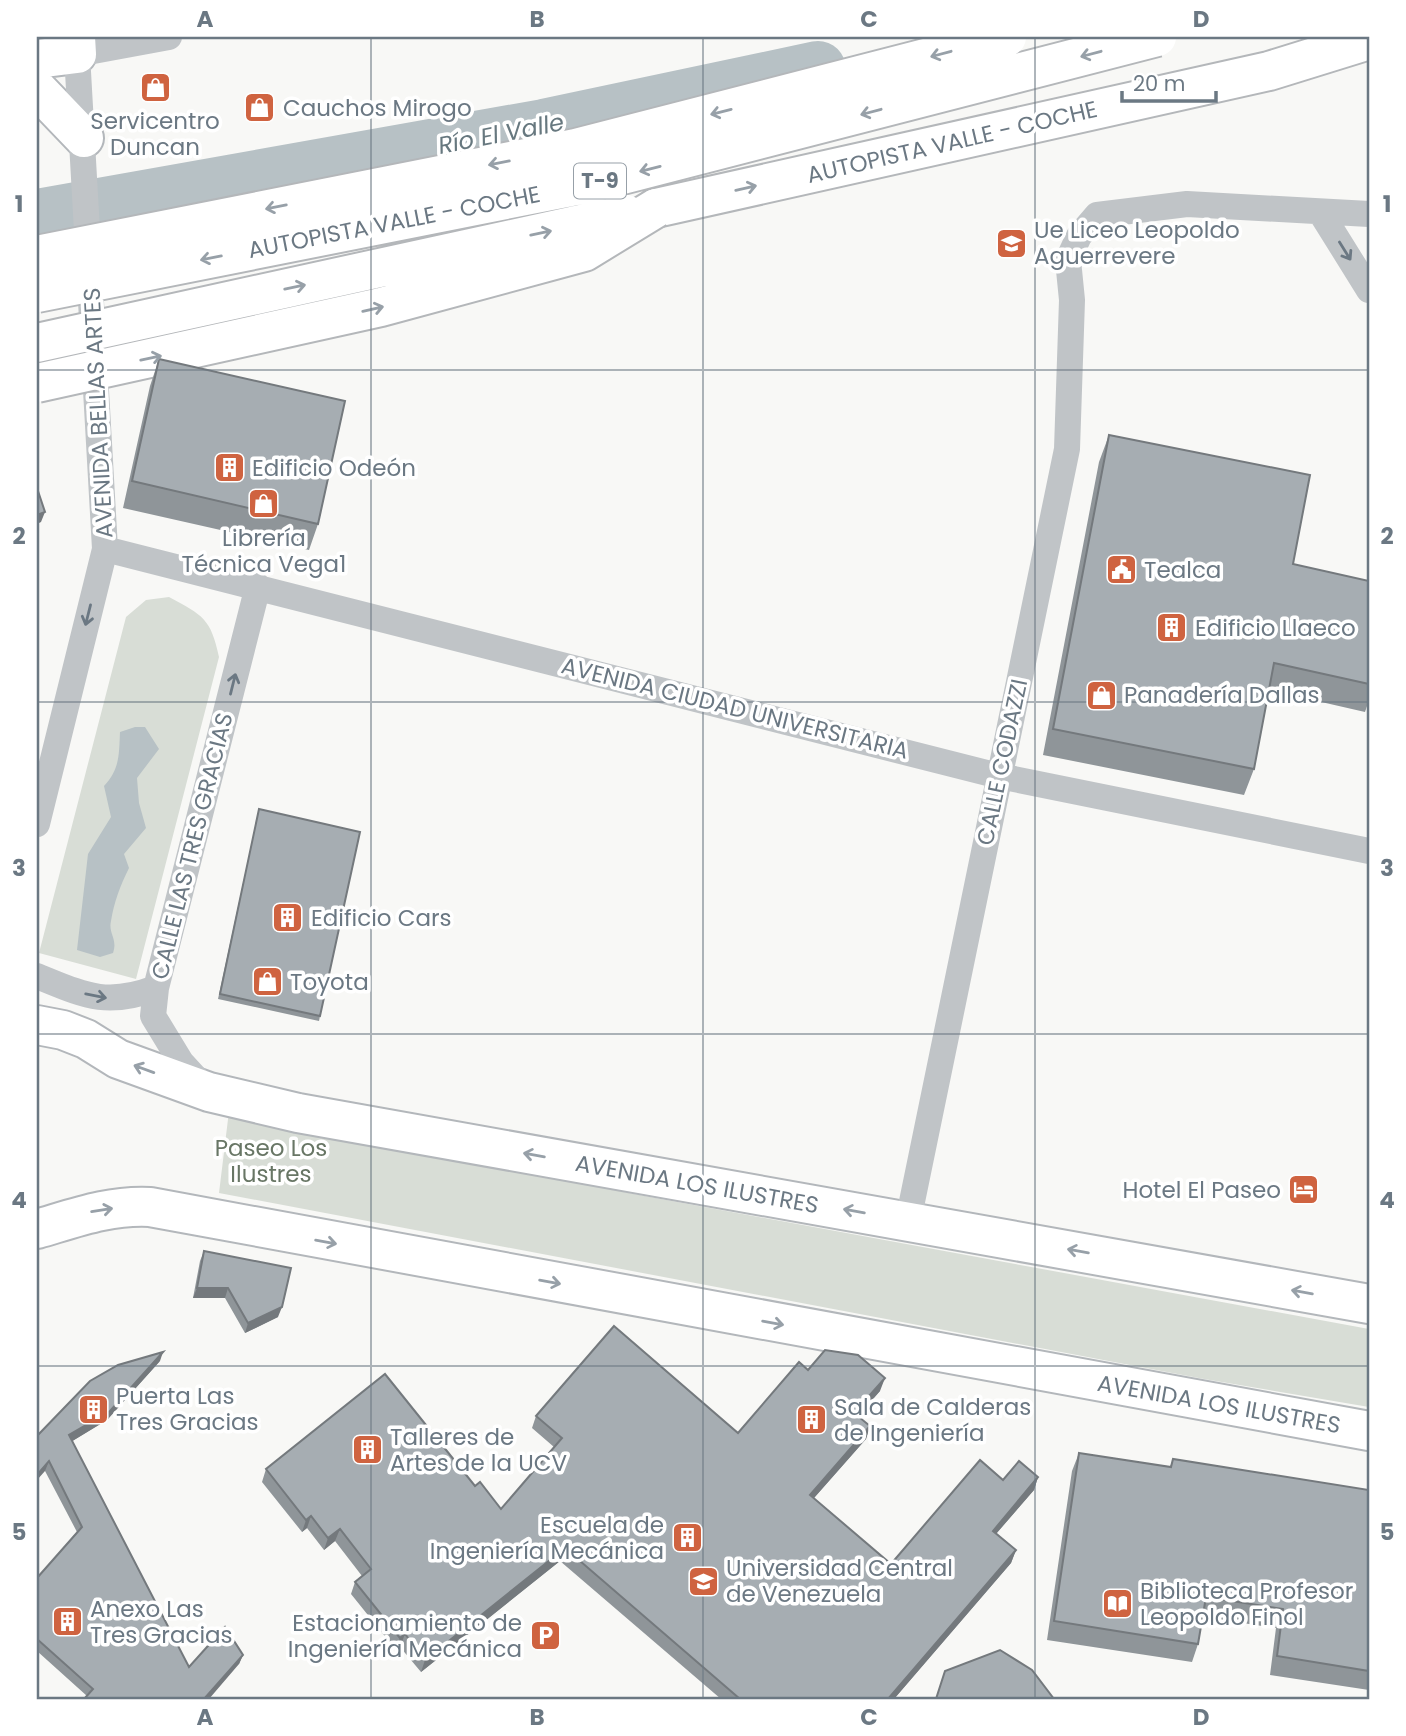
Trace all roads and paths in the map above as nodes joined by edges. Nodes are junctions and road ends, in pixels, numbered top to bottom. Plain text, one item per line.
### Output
1 (169, 37) edge
2 (1007, 37) edge
3 (1157, 37) edge
4 (1369, 40) edge
5 (77, 45) edge
6 (37, 59) edge
7 (37, 89) edge
8 (84, 138) junction
9 (656, 208) junction
10 (1321, 213) junction
11 (1369, 214) edge
12 (37, 255) edge
13 (1369, 290) edge
14 (37, 293) edge
15 (37, 343) edge
16 (37, 383) edge
17 (105, 549) junction
18 (258, 586) junction
19 (999, 776) junction
20 (37, 824) edge
21 (1369, 851) edge
22 (37, 976) edge
23 (156, 988) junction
24 (37, 1025) edge
25 (209, 1092) junction
26 (908, 1221) junction
27 (37, 1229) edge
28 (1369, 1304) edge
29 (1369, 1431) edge

1 - 5 street
2 -> 12 main road, AUTOPISTA VALLE - COCHE / T-9, bridge
3 -> 14 main road, AUTOPISTA VALLE - COCHE / T-9, bridge
9 -> 4 main road, AUTOPISTA VALLE - COCHE / T-9
5 - 6 main road
5 - 8 street, AVENIDA BELLAS ARTES
7 - 8 main road
8 - 17 street, AVENIDA BELLAS ARTES
15 -> 9 main road, T-9, bridge
16 -> 9 main road, bridge
10 - 11 street
10 -> 13 street
10 - 19 street, CALLE CODAZZI
17 - 18 street, AVENIDA CIUDAD UNIVERSITARIA
17 -> 20 street, AVENIDA BELLAS ARTES
18 - 19 street, AVENIDA CIUDAD UNIVERSITARIA
23 -> 18 street, CALLE LAS TRES GRACIAS
19 - 21 street, AVENIDA CIUDAD UNIVERSITARIA
19 - 26 street, CALLE CODAZZI
22 -> 23 street
23 - 25 street, CALLE LAS TRES GRACIAS
25 -> 24 main road, AVENIDA LOS ILUSTRES
26 -> 25 main road, AVENIDA LOS ILUSTRES
28 -> 26 main road, AVENIDA LOS ILUSTRES
27 -> 29 main road, AVENIDA LOS ILUSTRES

